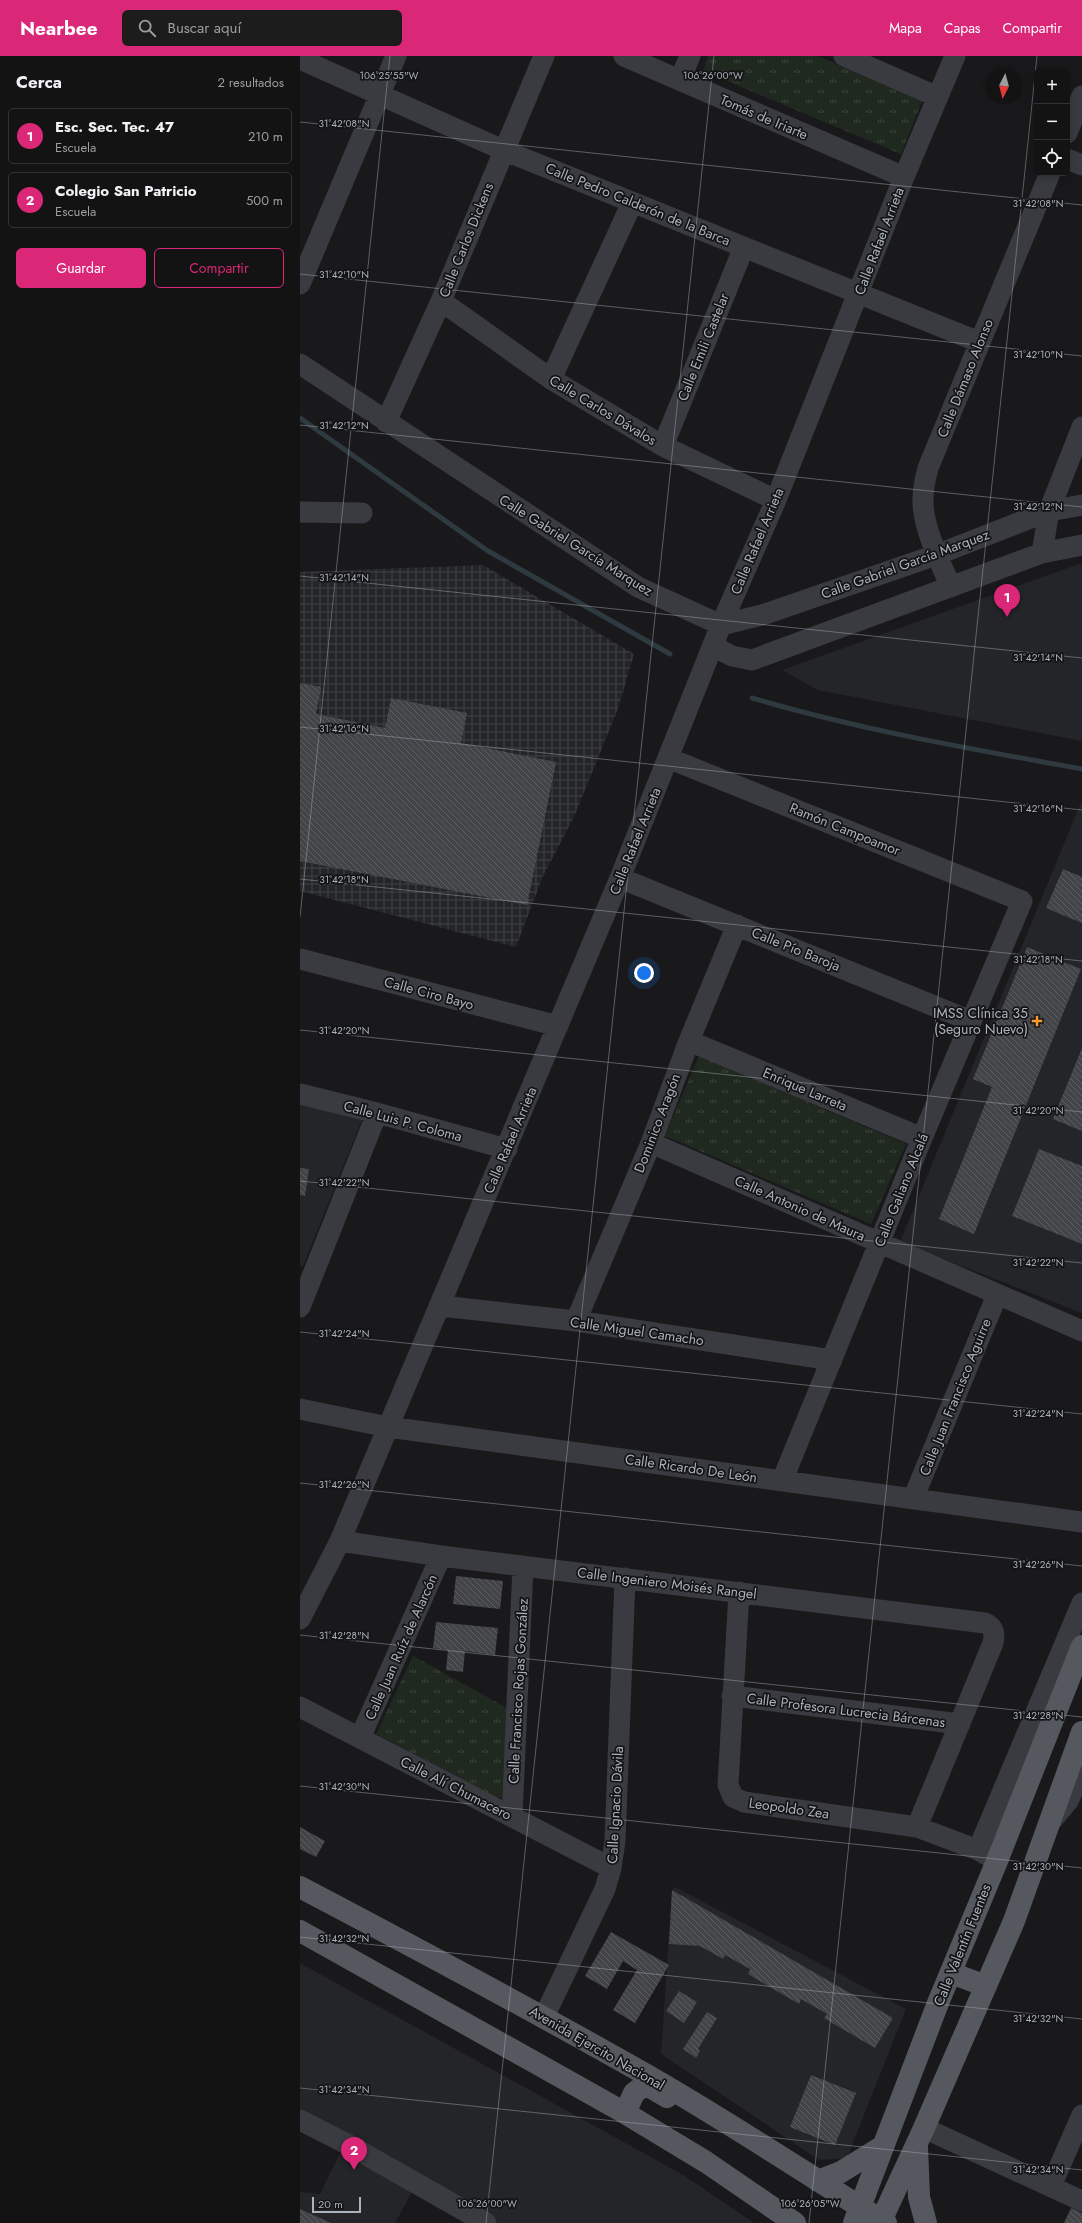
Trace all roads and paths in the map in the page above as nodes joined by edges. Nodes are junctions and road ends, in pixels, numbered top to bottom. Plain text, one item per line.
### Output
1 (396, 56) edge
2 (544, 56) edge
3 (624, 56) edge
4 (690, 56) edge
5 (844, 56) edge
6 (955, 56) edge
7 (300, 59) edge
8 (680, 80) junction
9 (380, 94) junction
10 (1082, 96) edge
11 (938, 97) junction
12 (1070, 126) edge
13 (503, 150) junction
14 (1070, 160) edge
15 (1082, 165) edge
16 (1049, 176) edge
17 (904, 177) junction
18 (632, 202) junction
19 (744, 247) junction
20 (300, 284) edge
21 (859, 294) junction
22 (441, 300) junction
23 (979, 342) junction
24 (300, 364) edge
25 (551, 379) junction
26 (386, 422) junction
27 (1082, 427) edge
28 (663, 446) junction
29 (776, 500) junction
30 (1082, 505) edge
31 (1048, 511) junction
32 (300, 512) edge
33 (362, 513) dead end
34 (1082, 545) edge
35 (1042, 553) junction
36 (936, 555) junction
37 (951, 587) junction
38 (721, 625) junction
39 (714, 646) junction
40 (668, 758) junction
41 (620, 878) junction
42 (1022, 901) joint
43 (737, 925) junction
44 (300, 959) edge
45 (971, 1021) junction
46 (558, 1026) junction
47 (688, 1040) junction
48 (300, 1094) edge
49 (378, 1113) junction
50 (922, 1138) junction
51 (650, 1143) junction
52 (506, 1149) junction
53 (880, 1243) junction
54 (305, 1281) edge
55 (997, 1294) junction
56 (441, 1306) junction
57 (300, 1307) edge
58 (576, 1321) junction
59 (1082, 1331) edge
60 (832, 1360) junction
61 (300, 1409) edge
62 (388, 1427) junction
63 (782, 1481) junction
64 (913, 1499) junction
65 (1082, 1522) edge
66 (340, 1541) junction
67 (441, 1556) junction
68 (524, 1566) junction
69 (625, 1578) junction
70 (739, 1592) junction
71 (1082, 1605) edge
72 (300, 1619) edge
73 (1082, 1646) edge
74 (732, 1696) junction
75 (300, 1707) edge
76 (960, 1724) junction
77 (1082, 1732) edge
78 (360, 1738) junction
79 (1082, 1771) edge
80 (512, 1817) junction
81 (1047, 1826) junction
82 (917, 1827) junction
83 (978, 1850) junction
84 (997, 1861) junction
85 (611, 1868) junction
86 (300, 1887) edge
87 (300, 1931) edge
88 (950, 1972) junction
89 (986, 1986) junction
90 (544, 2017) junction
91 (625, 2113) junction
92 (1082, 2115) edge
93 (300, 2120) edge
94 (730, 2124) junction
95 (921, 2136) junction
96 (883, 2146) junction
97 (818, 2182) junction
98 (1051, 2186) junction
99 (1082, 2201) edge
100 (857, 2215) edge
101 (883, 2222) edge
102 (486, 2223) edge
103 (795, 2223) edge
104 (926, 2223) edge

1 - 9 street
2 - 13 street, Calle Carlos Dickens
3 - 8 street, Tomás de Iriarte
4 - 8 street
5 - 11 street
6 - 11 street, Calle Rafael Arrieta
7 - 9 street, Calle Pedro Calderón de la Barca
8 - 17 street, Tomás de Iriarte
9 - 13 street, Calle Pedro Calderón de la Barca
9 - 20 street
10 - 12 street
11 - 17 street, Calle Rafael Arrieta
13 - 18 street, Calle Pedro Calderón de la Barca
13 - 22 street, Calle Carlos Dickens
14 - 15 street
16 - 23 street, Calle Dámaso Alonso
17 - 21 street, Calle Rafael Arrieta
18 - 19 street, Calle Pedro Calderón de la Barca
18 - 25 street
19 - 21 street, Calle Pedro Calderón de la Barca
19 - 28 street, Calle Emili Castelar
21 - 23 street, Calle Pedro Calderón de la Barca
21 - 29 street, Calle Rafael Arrieta
22 - 25 street, Calle Carlos Dávalos
22 - 26 street, Calle Carlos Dickens
23 - 36 street, Calle Dámaso Alonso
24 - 26 street, Calle Gabriel García Marquez
25 - 28 street, Calle Carlos Dávalos
26 - 38 street, Calle Gabriel García Marquez
27 - 31 street
28 - 29 street, Calle Carlos Dávalos
29 - 38 street, Calle Rafael Arrieta
30 - 31 street, Calle Gabriel García Marquez
31 - 35 street
31 - 36 street, Calle Gabriel García Marquez
32 - 33 street
34 - 35 street
35 - 37 street
36 - 37 street, Calle Dámaso Alonso
36 - 38 street, Calle Gabriel García Marquez
37 - 39 street
38 - 39 street, Calle Rafael Arrieta
39 - 40 street, Calle Rafael Arrieta
40 - 41 street, Calle Rafael Arrieta
40 - 42 street, Ramón Campoamor
41 - 43 street, Calle Pío Baroja
41 - 46 street, Calle Rafael Arrieta
42 - 45 street, Calle Galiano Alcalá
43 - 45 street, Calle Pío Baroja
43 - 47 street, Dominico Aragón
44 - 46 street, Calle Ciro Bayo
45 - 50 street, Calle Galiano Alcalá
46 - 52 street, Calle Rafael Arrieta
47 - 50 street, Enrique Larreta
47 - 51 street, Dominico Aragón
48 - 49 street, Calle Luis P. Coloma
49 - 52 street, Calle Luis P. Coloma
49 - 54 street
50 - 53 street, Calle Galiano Alcalá
51 - 53 street, Calle Antonio de Maura
51 - 58 street, Dominico Aragón
52 - 56 street, Calle Rafael Arrieta
53 - 55 street, Calle Antonio de Maura
53 - 60 street, Calle Galiano Alcalá
54 - 57 street
55 - 59 street, Calle Antonio de Maura
55 - 64 street, Calle Juan Francisco Aguirre
56 - 58 street, Calle Miguel Camacho
56 - 62 street, Calle Rafael Arrieta
58 - 60 street, Calle Miguel Camacho
60 - 63 street, Calle Galiano Alcalá
61 - 62 street, Calle Ricardo De León
62 - 63 street, Calle Ricardo De León
62 - 66 street, Calle Rafael Arrieta
63 - 64 street, Calle Ricardo De León
64 - 65 street, Calle Ricardo De León
66 - 67 street, Calle Ingeniero Moisés Rangel
66 - 72 street, Calle Rafael Arrieta
67 - 68 street, Calle Ingeniero Moisés Rangel
67 - 78 street, Calle Juan Ruíz de Alarcón
68 - 69 street, Calle Ingeniero Moisés Rangel
68 - 80 street, Calle Francisco Rojas González
69 - 70 street, Calle Ingeniero Moisés Rangel
69 - 85 street, Calle Ignacio Dávila
70 - 74 street, Leopoldo Zea
70 - 76 street, Calle Ingeniero Moisés Rangel
71 - 83 street
73 - 84 main road, Calle Valentín Fuentes
74 - 76 street, Calle Profesora Lucrecia Bárcenas
74 - 82 street, Leopoldo Zea
75 - 78 street, Calle Alí Chumacero
76 - 82 street
77 - 81 main road
78 - 80 street, Calle Alí Chumacero
79 - 81 street
80 - 85 street, Calle Alí Chumacero
81 - 89 main road
82 - 83 street, Leopoldo Zea
83 - 84 street, Leopoldo Zea
84 - 88 main road, Calle Valentín Fuentes
85 - 90 street, Calle Ignacio Dávila
86 - 90 main road, Avenida Ejercito Nacional
87 - 91 main road
88 - 89 main road
88 - 96 main road, Calle Valentín Fuentes
89 - 95 main road
90 - 94 main road, Avenida Ejercito Nacional
91 - 94 main road
91 - 103 main road
92 - 98 street
93 - 102 street
94 - 97 main road, Avenida Ejercito Nacional
95 - 98 street
95 - 101 main road
95 - 104 main road
96 - 97 main road
96 - 100 main road, Calle Valentín Fuentes
97 - 100 main road, Avenida Ejercito Nacional
98 - 99 street
100 - 101 main road, Avenida Ejercito Nacional

